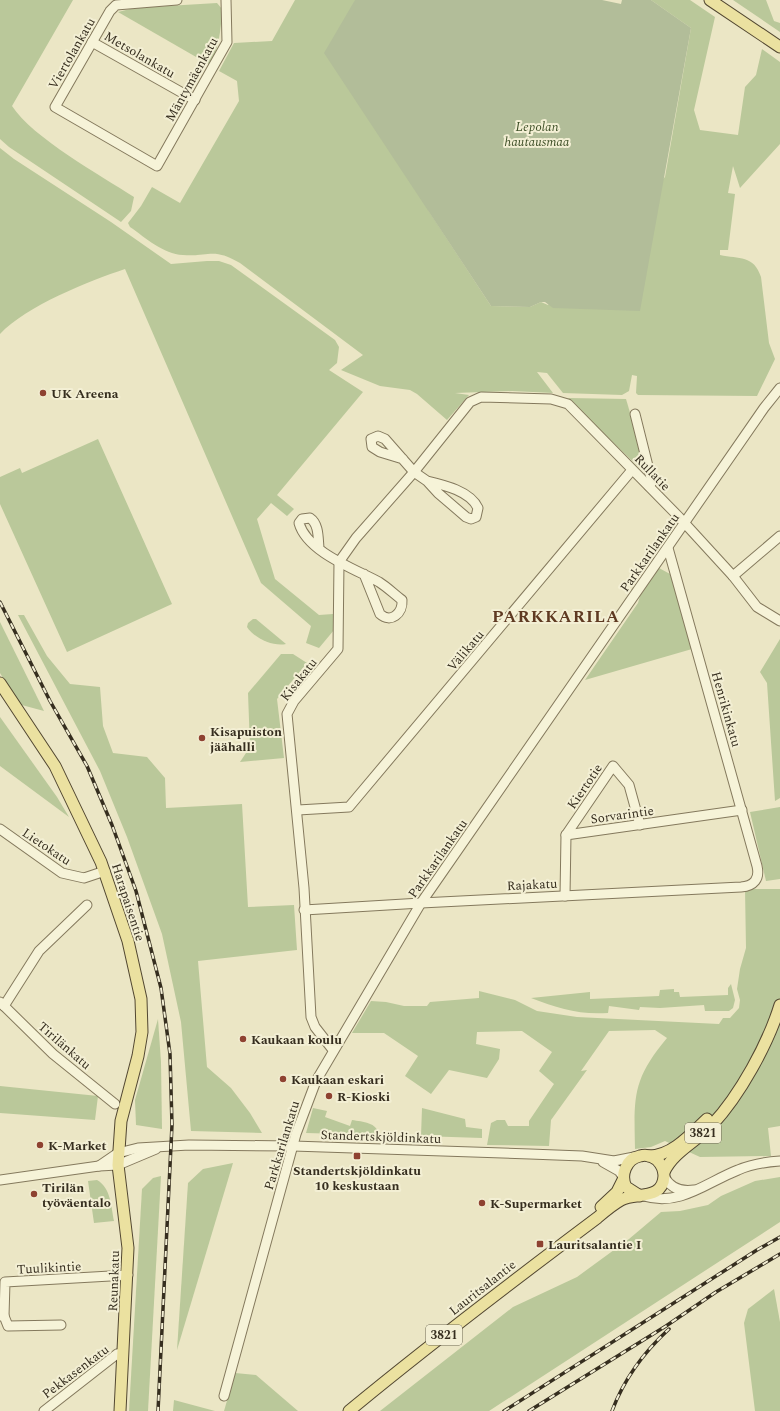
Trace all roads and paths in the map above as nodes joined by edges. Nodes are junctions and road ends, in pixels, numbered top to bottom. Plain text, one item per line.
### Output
1 (176, 0) edge
2 (226, 0) edge
3 (710, 0) edge
4 (92, 42) junction
5 (780, 47) edge
6 (195, 100) junction
7 (157, 166) joint
8 (780, 388) edge
9 (635, 414) dead end
10 (403, 459) dead end
11 (632, 470) junction
12 (414, 472) junction
13 (427, 481) junction
14 (650, 484) junction
15 (684, 524) junction
16 (780, 536) edge
17 (319, 548) dead end
18 (668, 548) junction
19 (339, 562) junction
20 (364, 574) junction
21 (733, 576) junction
22 (780, 621) edge
23 (0, 683) edge
24 (298, 810) junction
25 (742, 810) junction
26 (640, 825) junction
27 (0, 829) edge
28 (566, 836) junction
29 (105, 871) junction
30 (758, 878) joint
31 (565, 896) junction
32 (421, 903) junction
33 (87, 905) dead end
34 (304, 910) junction
35 (2, 1004) edge
36 (780, 1005) edge
37 (333, 1050) junction
38 (737, 1090) junction
39 (115, 1104) dead end
40 (293, 1146) junction
41 (160, 1147) junction
42 (118, 1153) junction
43 (650, 1156) junction
44 (634, 1157) junction
45 (600, 1160) junction
46 (780, 1161) edge
47 (118, 1165) junction
48 (99, 1166) junction
49 (664, 1174) junction
50 (624, 1179) junction
51 (0, 1180) edge
52 (698, 1190) junction
53 (642, 1196) junction
54 (540, 1259) junction
55 (128, 1275) junction
56 (2, 1316) edge
57 (61, 1325) dead end
58 (123, 1353) junction
59 (224, 1396) dead end
60 (44, 1411) edge
61 (120, 1411) edge
62 (348, 1411) edge

1 - 4 street, Viertolankatu
2 - 6 street, Mäntymäenkatu
3 - 5 main road
4 - 6 street, Metsolankatu
4 - 7 street, Viertolankatu
6 - 7 street, Mäntymäenkatu
8 - 15 street, Parkkarilankatu
9 - 14 street
10 - 12 street
11 - 12 street, Rullatie
11 - 14 street, Rullatie
11 - 24 street, Välikatu
12 - 13 street
12 - 19 street
13 - 13 street
14 - 15 street, Rullatie
15 - 18 street, Parkkarilankatu
15 - 21 street, Rullatie
16 - 21 street
17 - 19 street
18 - 25 street, Henrikinkatu
18 - 32 street, Parkkarilankatu
19 - 20 street
19 - 24 street, Kisakatu
20 - 20 street
21 - 22 street, Rullatie
23 - 29 main road, Harapaisentie
24 - 34 street, Kisakatu
25 - 26 street, Sorvarintie
25 - 30 street, Henrikinkatu
26 - 28 street, Sorvarintie
26 - 28 street, Kiertotie
27 - 29 street, Lietokatu
28 - 31 street
29 - 42 main road, Harapaisentie
30 - 31 street, Rajakatu
31 - 32 street, Rajakatu
32 - 34 street, Rajakatu
32 - 37 street, Parkkarilankatu
33 - 35 street
34 - 37 street, Kisakatu
35 - 39 street, Tirilänkatu
36 - 38 main road, 3821
37 - 40 street, Parkkarilankatu
38 - 43 main road, 3821
38 - 49 main road, 3821
40 - 41 street, Standertskjöldinkatu
40 - 45 street, Standertskjöldinkatu
40 - 59 street, Parkkarilankatu
41 - 42 street, Standertskjöldinkatu
41 - 47 street, Standertskjöldinkatu
42 - 47 main road, Reunakatu
42 - 48 street
43 - 44 main road
43 - 49 main road
44 - 45 street, Standertskjöldinkatu
44 - 50 main road
45 - 50 street, Standertskjöldinkatu
46 - 52 street
47 - 48 street, Standertskjöldinkatu
47 - 55 main road, Reunakatu
48 - 51 street, Standertskjöldinkatu
49 - 52 street
49 - 53 main road
50 - 53 main road
50 - 54 main road, Lauritsalantie / 3821
52 - 53 street
53 - 54 main road, Lauritsalantie / 3821
54 - 62 main road, Lauritsalantie / 3821
55 - 56 street, Tuulikintie
55 - 58 main road, Reunakatu
56 - 57 street, Tuulikintie
58 - 60 street, Pekkasenkatu
58 - 61 main road, Reunakatu

